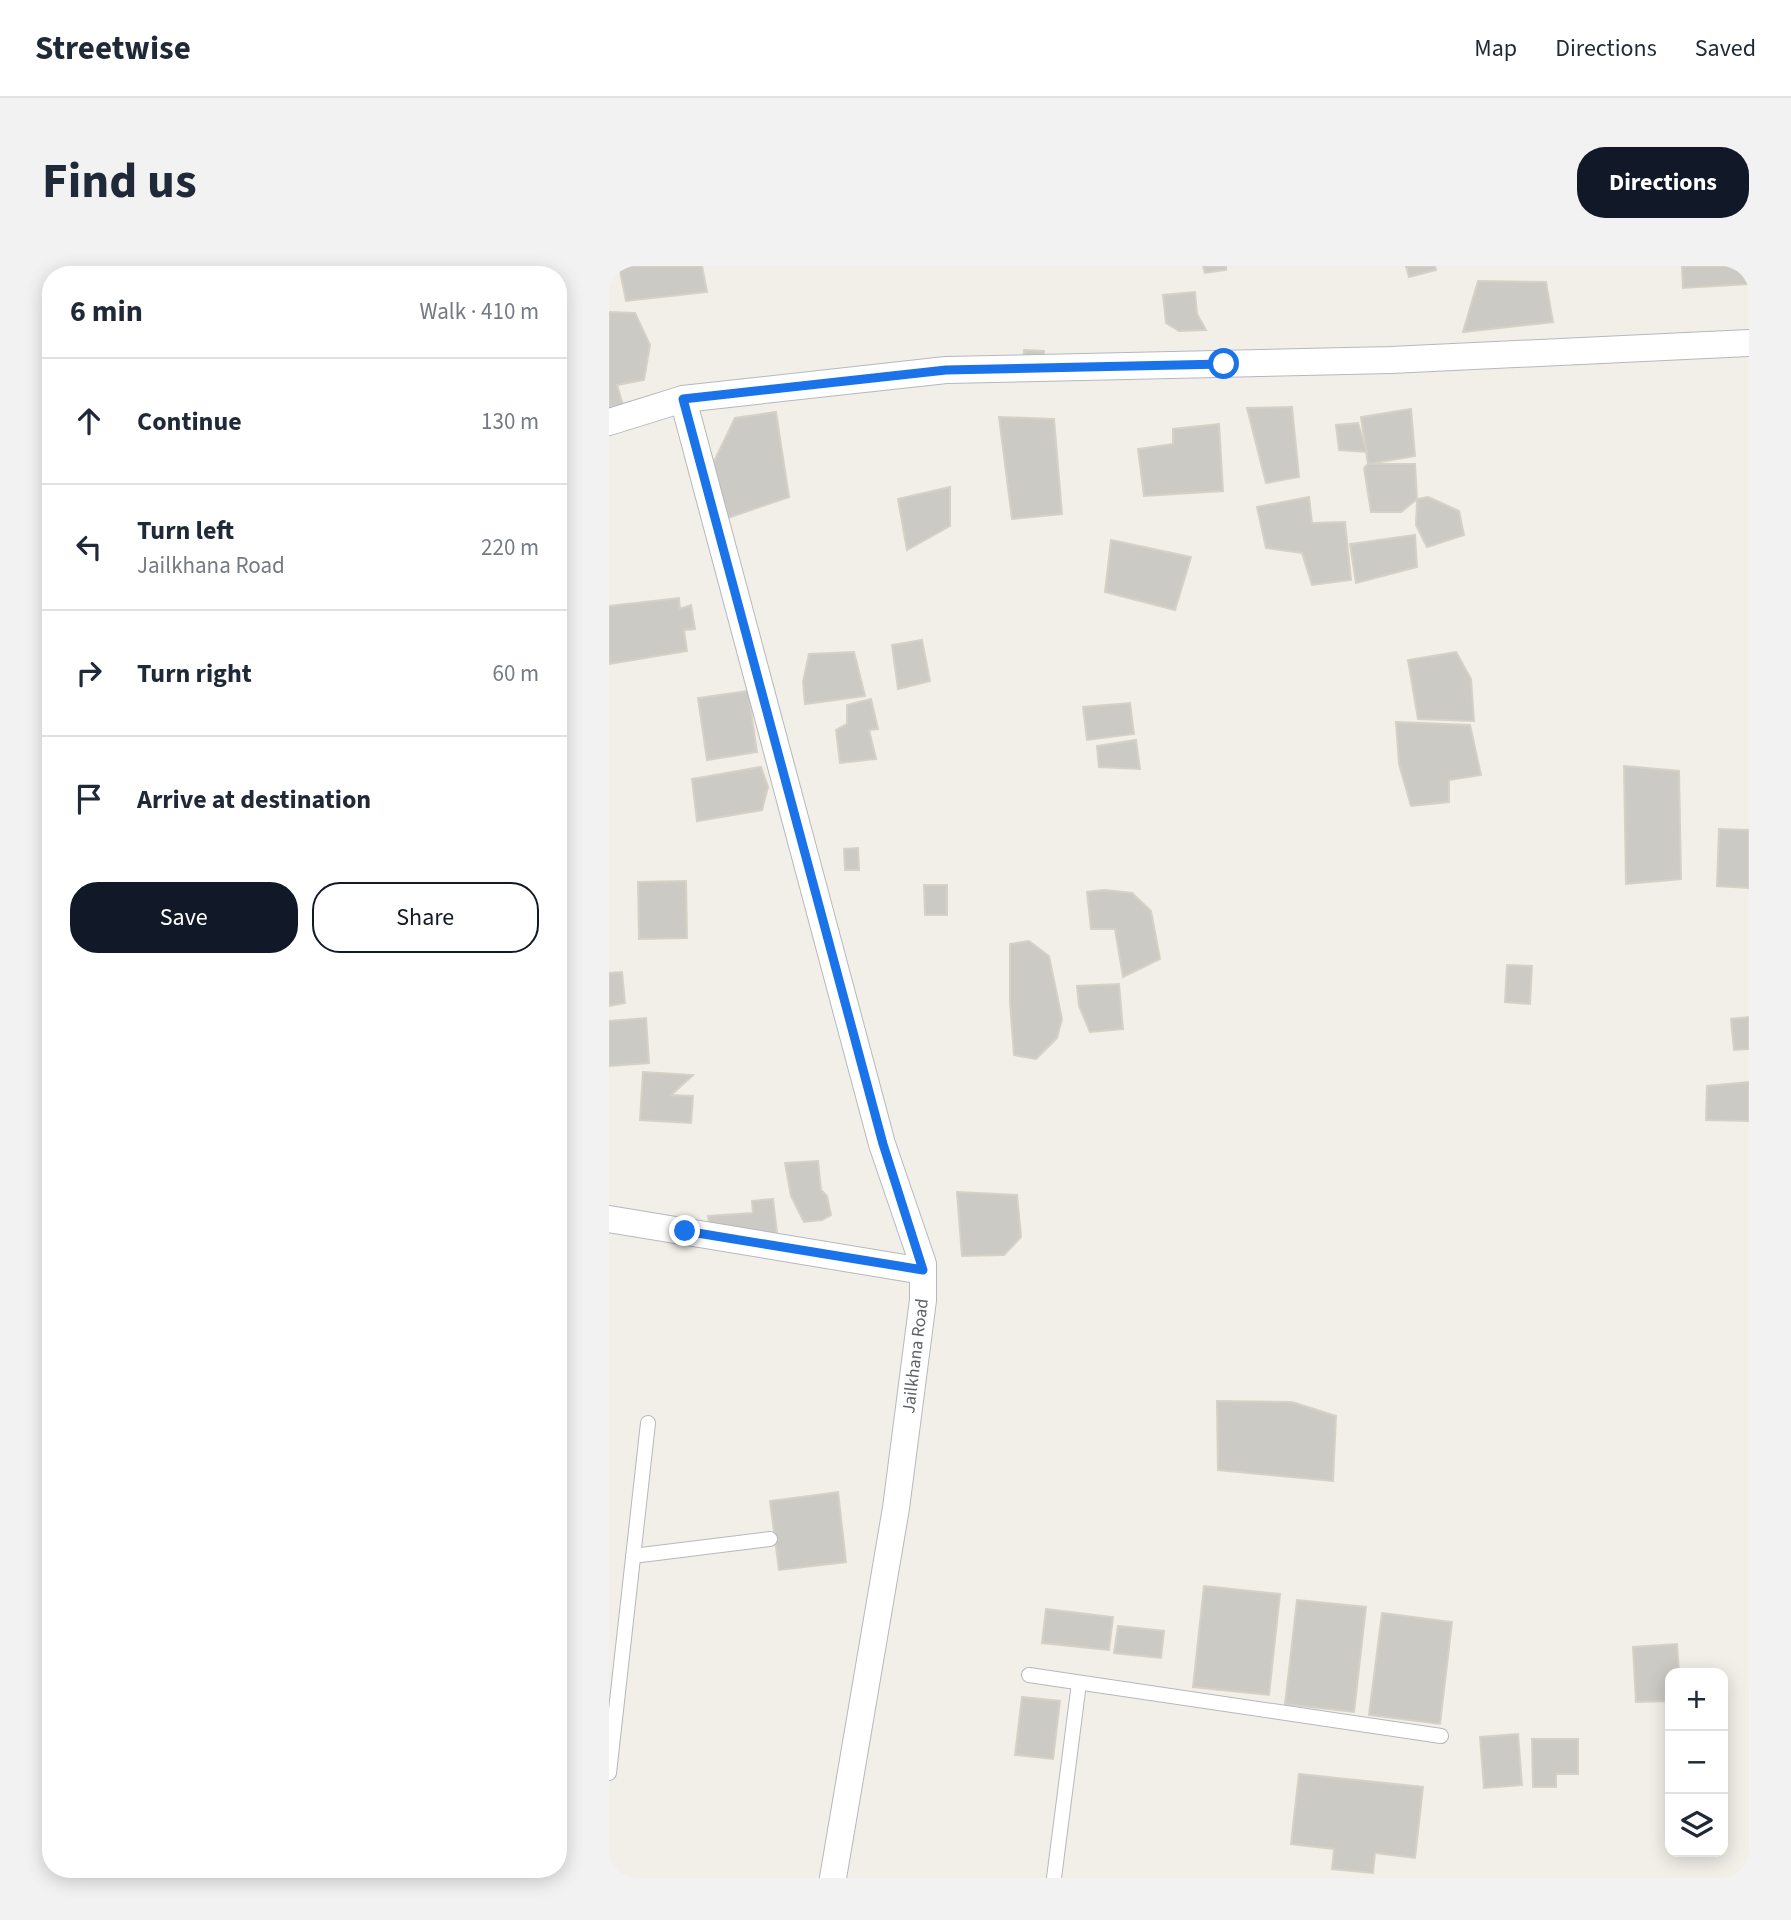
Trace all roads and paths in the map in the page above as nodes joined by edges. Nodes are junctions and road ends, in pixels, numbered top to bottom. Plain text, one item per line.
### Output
1 (1749, 343) edge
2 (683, 399) junction
3 (609, 422) edge
4 (609, 1219) edge
5 (923, 1270) junction
6 (648, 1423) dead end
7 (770, 1539) dead end
8 (633, 1556) junction
9 (1029, 1675) dead end
10 (1079, 1683) junction
11 (1441, 1736) dead end
12 (609, 1773) edge
13 (833, 1878) edge
14 (1053, 1878) edge

1 - 2 street
2 - 3 street
2 - 5 street, Jailkhana Road
4 - 5 street
5 - 13 street, Jailkhana Road
6 - 8 lane
7 - 8 lane
8 - 12 lane
9 - 10 lane
10 - 11 lane
10 - 14 lane

